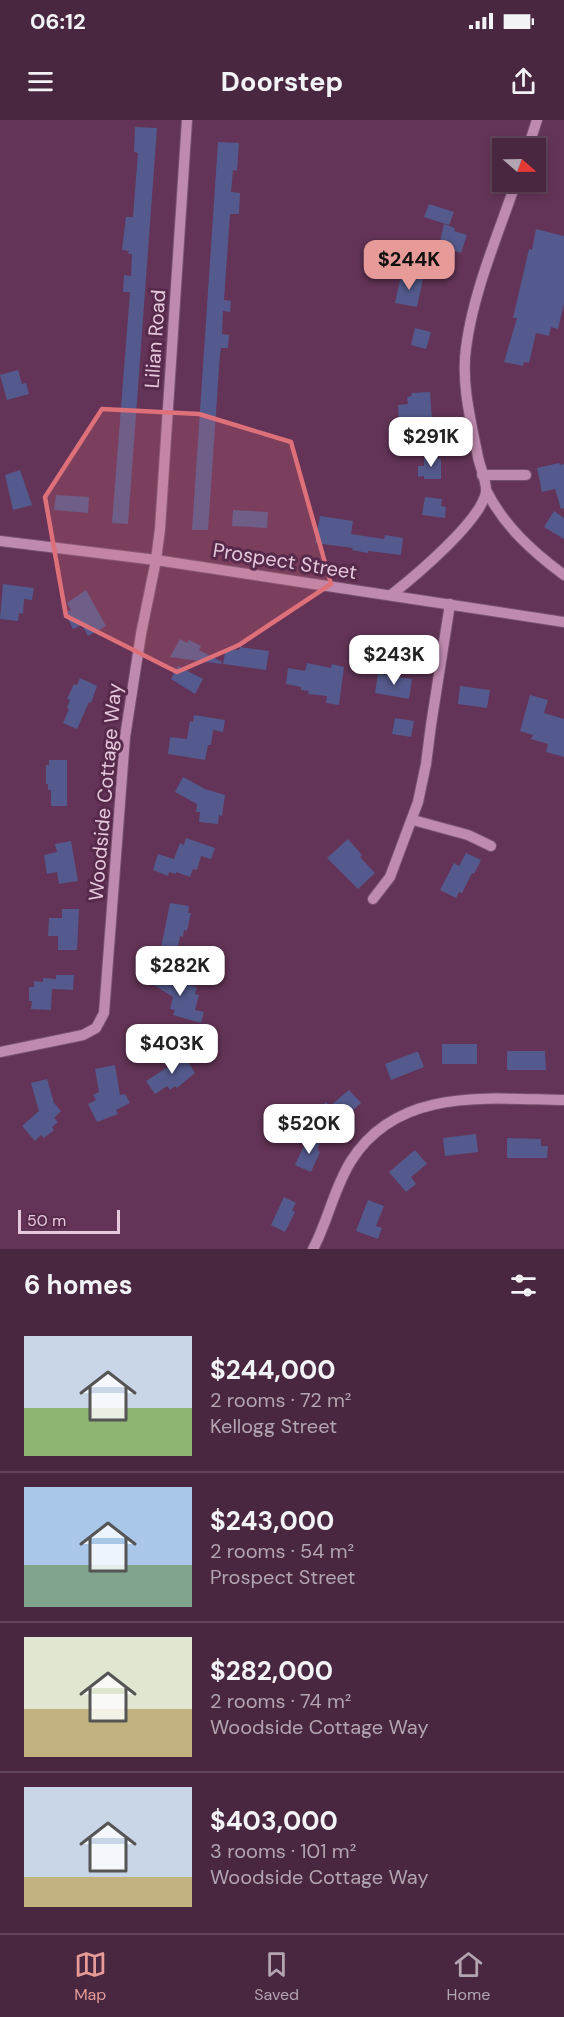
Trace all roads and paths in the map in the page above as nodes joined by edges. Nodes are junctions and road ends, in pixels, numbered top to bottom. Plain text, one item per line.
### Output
1 (188, 120) edge
2 (537, 120) edge
3 (531, 138) edge
4 (513, 192) edge
5 (482, 475) junction
6 (526, 475) dead end
7 (486, 490) junction
8 (0, 541) edge
9 (156, 560) junction
10 (564, 575) edge
11 (391, 596) junction
12 (450, 604) junction
13 (564, 622) edge
14 (413, 820) junction
15 (491, 846) dead end
16 (373, 899) dead end
17 (0, 1052) edge
18 (564, 1100) edge
19 (313, 1249) edge

1 - 9 street, Lilian Road
2 - 3 street
4 - 5 street
5 - 6 street
5 - 7 street
7 - 10 street
7 - 11 street
8 - 9 street, Prospect Street
9 - 11 street, Prospect Street
9 - 17 street, Woodside Cottage Way
11 - 12 street, Prospect Street
12 - 13 street, Prospect Street
12 - 14 street
14 - 15 street
14 - 16 street
18 - 19 street

